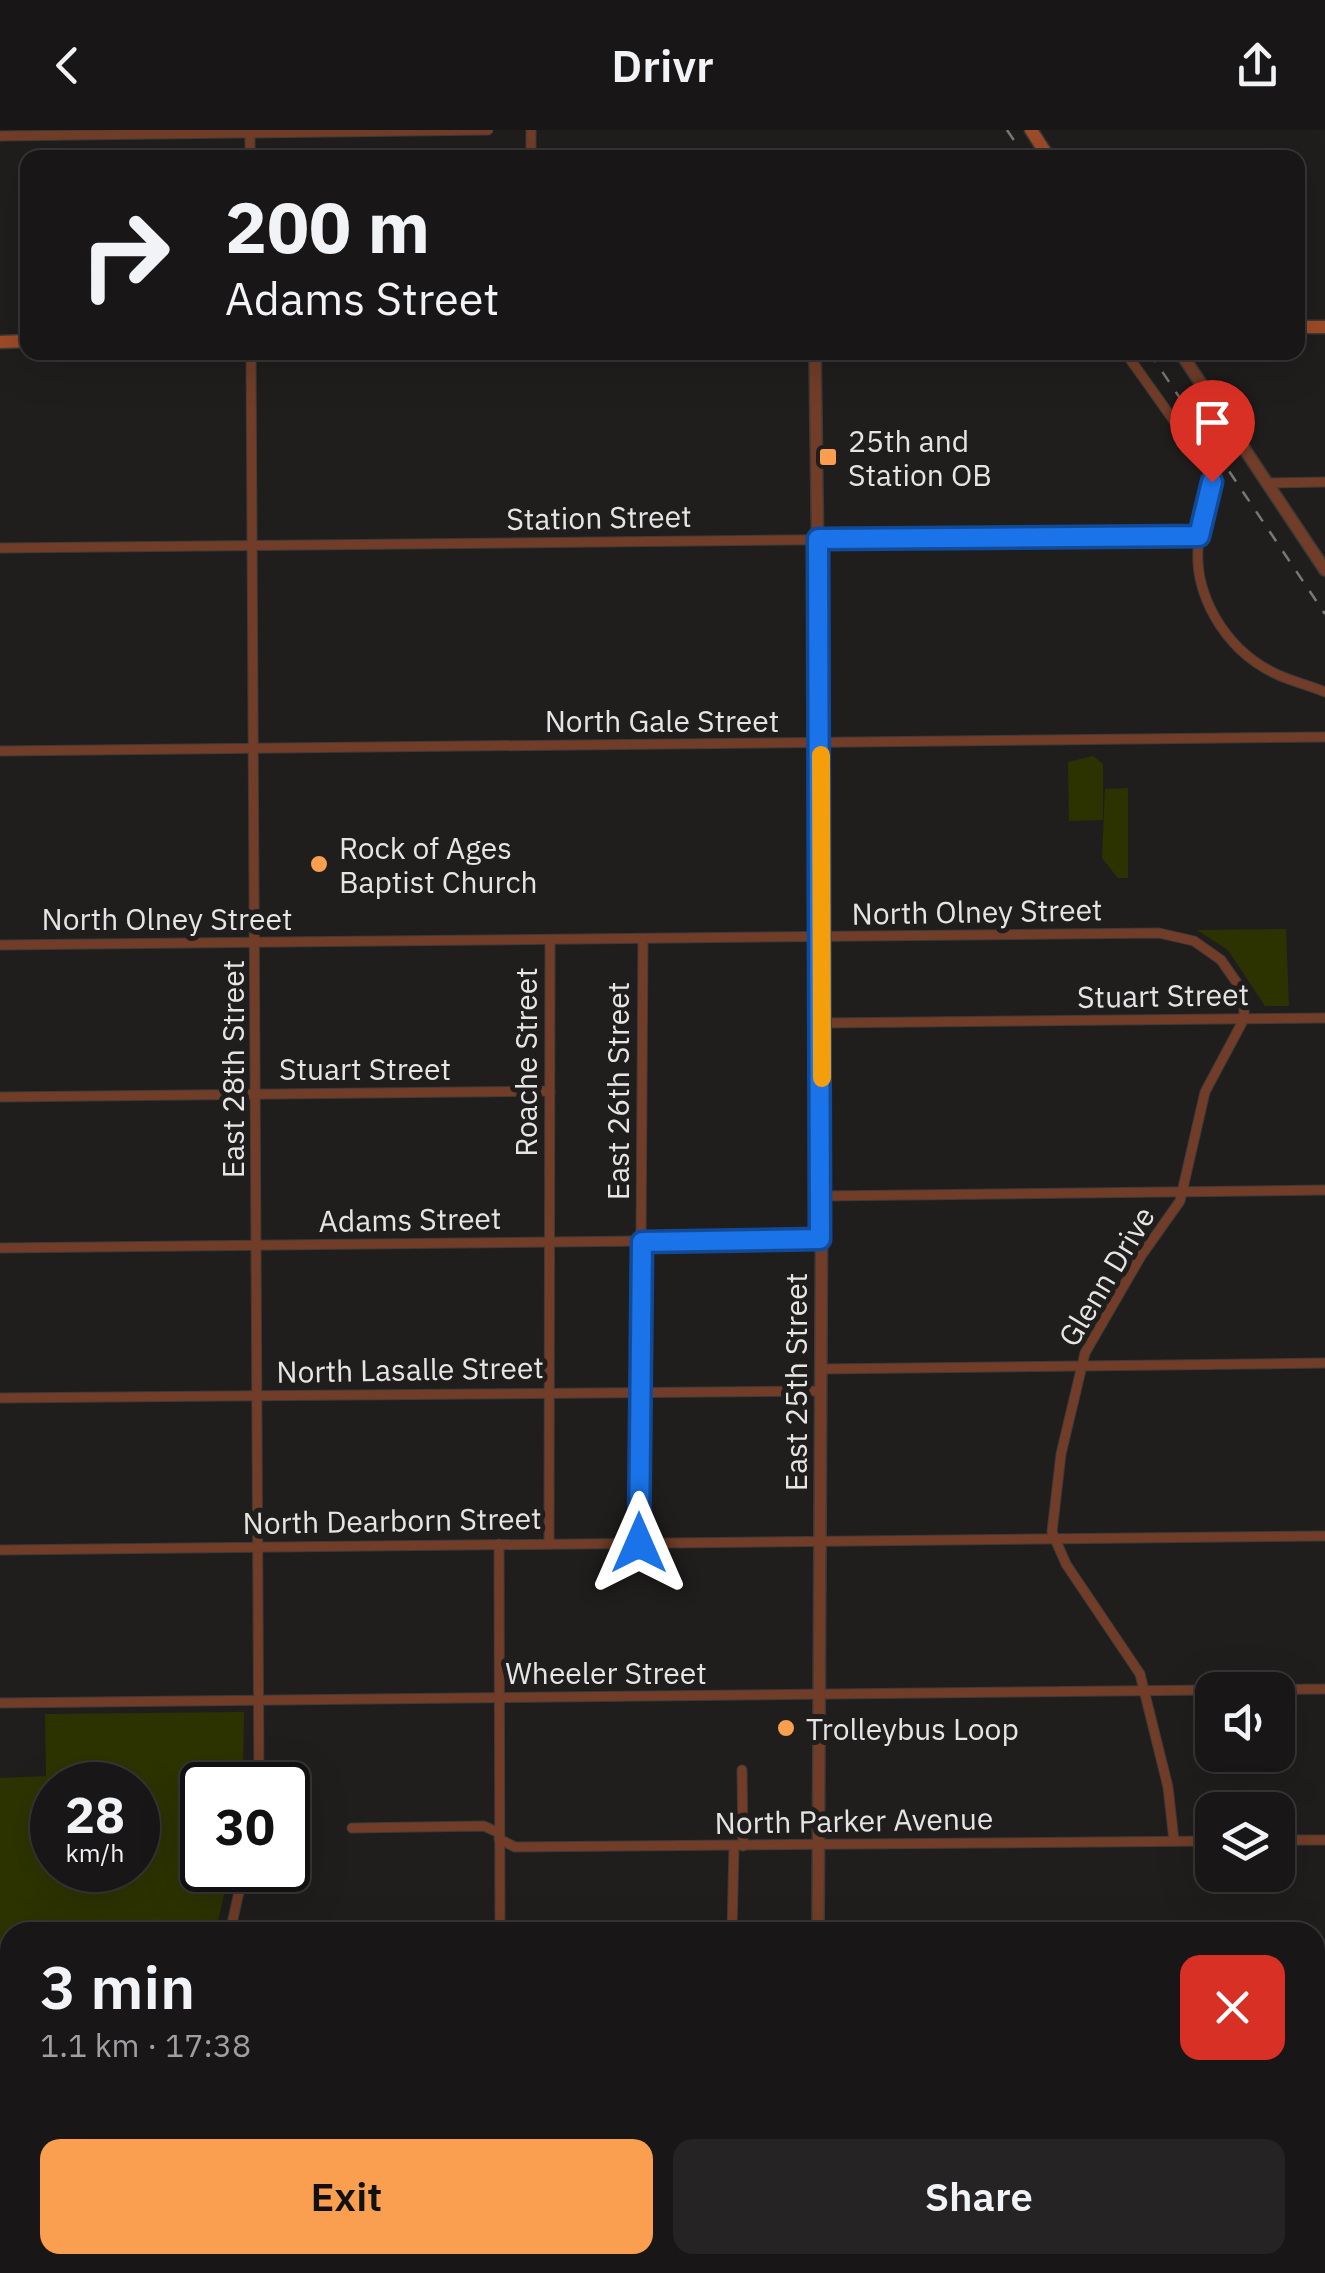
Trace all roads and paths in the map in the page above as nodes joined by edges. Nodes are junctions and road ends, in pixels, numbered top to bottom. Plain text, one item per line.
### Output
1 (488, 130) edge
2 (250, 132) edge
3 (0, 136) edge
4 (251, 360) edge
5 (816, 360) edge
6 (1131, 360) edge
7 (1185, 360) edge
8 (1325, 482) edge
9 (1267, 483) junction
10 (1199, 536) junction
11 (818, 539) junction
12 (252, 546) junction
13 (0, 548) edge
14 (1325, 570) edge
15 (1325, 692) edge
16 (1325, 738) edge
17 (821, 744) junction
18 (256, 748) junction
19 (0, 751) edge
20 (823, 938) junction
21 (643, 939) junction
22 (550, 940) junction
23 (258, 942) junction
24 (0, 944) edge
25 (1325, 1018) edge
26 (1244, 1019) junction
27 (822, 1023) junction
28 (550, 1091) junction
29 (258, 1094) junction
30 (0, 1096) edge
31 (1325, 1190) edge
32 (1183, 1192) junction
33 (821, 1196) junction
34 (820, 1239) junction
35 (550, 1242) junction
36 (642, 1242) junction
37 (258, 1245) junction
38 (0, 1248) edge
39 (1325, 1364) edge
40 (1080, 1367) junction
41 (820, 1368) junction
42 (820, 1391) junction
43 (640, 1392) junction
44 (548, 1393) junction
45 (257, 1396) junction
46 (0, 1398) edge
47 (1325, 1536) edge
48 (1052, 1540) junction
49 (818, 1541) junction
50 (639, 1543) junction
51 (499, 1544) junction
52 (549, 1544) junction
53 (258, 1547) junction
54 (0, 1550) edge
55 (1295, 1689) edge
56 (1325, 1689) edge
57 (1195, 1690) edge
58 (1145, 1691) junction
59 (819, 1695) junction
60 (499, 1698) junction
61 (258, 1700) junction
62 (0, 1703) edge
63 (259, 1762) edge
64 (742, 1770) dead end
65 (352, 1828) dead end
66 (499, 1836) junction
67 (1195, 1840) edge
68 (1295, 1840) edge
69 (1325, 1840) edge
70 (1174, 1841) junction
71 (738, 1846) junction
72 (818, 1846) junction
73 (239, 1892) edge
74 (232, 1922) edge
75 (500, 1922) edge
76 (733, 1922) edge
77 (818, 1922) edge

1 - 2 street
2 - 3 street
4 - 12 street, East 28th Street
5 - 11 street, East 25th Street
6 - 10 street
7 - 9 street
8 - 9 street
9 - 14 street
10 - 11 street, Station Street
10 - 15 street
11 - 12 street, Station Street
11 - 17 street, East 25th Street
12 - 13 street, Station Street
12 - 18 street, East 28th Street
16 - 17 street, North Gale Street
17 - 18 street, North Gale Street
17 - 20 street, East 25th Street
18 - 19 street, North Gale Street
18 - 23 street, East 28th Street
20 - 21 street, North Olney Street
20 - 26 street, North Olney Street
20 - 27 street, East 25th Street
21 - 22 street, North Olney Street
21 - 36 street, East 26th Street
22 - 23 street, North Olney Street
22 - 28 street, Roache Street
23 - 24 street, North Olney Street
23 - 29 street, East 28th Street
25 - 26 street, Stuart Street
26 - 27 street, Stuart Street
26 - 32 street, Glenn Drive
27 - 33 street, East 25th Street
28 - 29 street, Stuart Street
28 - 35 street, Roache Street
29 - 30 street, Stuart Street
29 - 37 street, East 28th Street
31 - 32 street
32 - 33 street
32 - 40 street, Glenn Drive
33 - 34 street, East 25th Street
34 - 36 street, Adams Street
34 - 41 street, East 25th Street
35 - 36 street, Adams Street
35 - 37 street, Adams Street
35 - 44 street, Roache Street
36 - 43 street, East 26th Street
37 - 38 street, Adams Street
37 - 45 street, East 28th Street
39 - 40 street
40 - 41 street
40 - 48 street, Glenn Drive
41 - 42 street, East 25th Street
42 - 43 street, North Lasalle Street
42 - 49 street, East 25th Street
43 - 44 street, North Lasalle Street
43 - 50 street, East 26th Street
44 - 45 street, North Lasalle Street
44 - 52 street, Roache Street
45 - 46 street, North Lasalle Street
45 - 53 street, East 28th Street
47 - 48 street, North Dearborn Street
48 - 49 street, North Dearborn Street
48 - 58 street
49 - 50 street, North Dearborn Street
49 - 59 street, East 25th Street
50 - 52 street, North Dearborn Street
51 - 52 street, North Dearborn Street
51 - 53 street, North Dearborn Street
51 - 60 street
53 - 54 street, North Dearborn Street
53 - 61 street, East 28th Street
55 - 56 street
57 - 58 street, Wheeler Street
58 - 59 street, Wheeler Street
58 - 70 street
59 - 60 street, Wheeler Street
59 - 72 street, East 25th Street
60 - 61 street, Wheeler Street
60 - 66 street
61 - 62 street, Wheeler Street
61 - 63 street, East 28th Street
64 - 71 street
65 - 66 street, North Parker Avenue
66 - 71 street, North Parker Avenue
66 - 75 street
67 - 70 street, North Parker Avenue
68 - 69 street
70 - 72 street, North Parker Avenue
71 - 72 street, North Parker Avenue
71 - 76 street
72 - 77 street, East 25th Street
73 - 74 street

